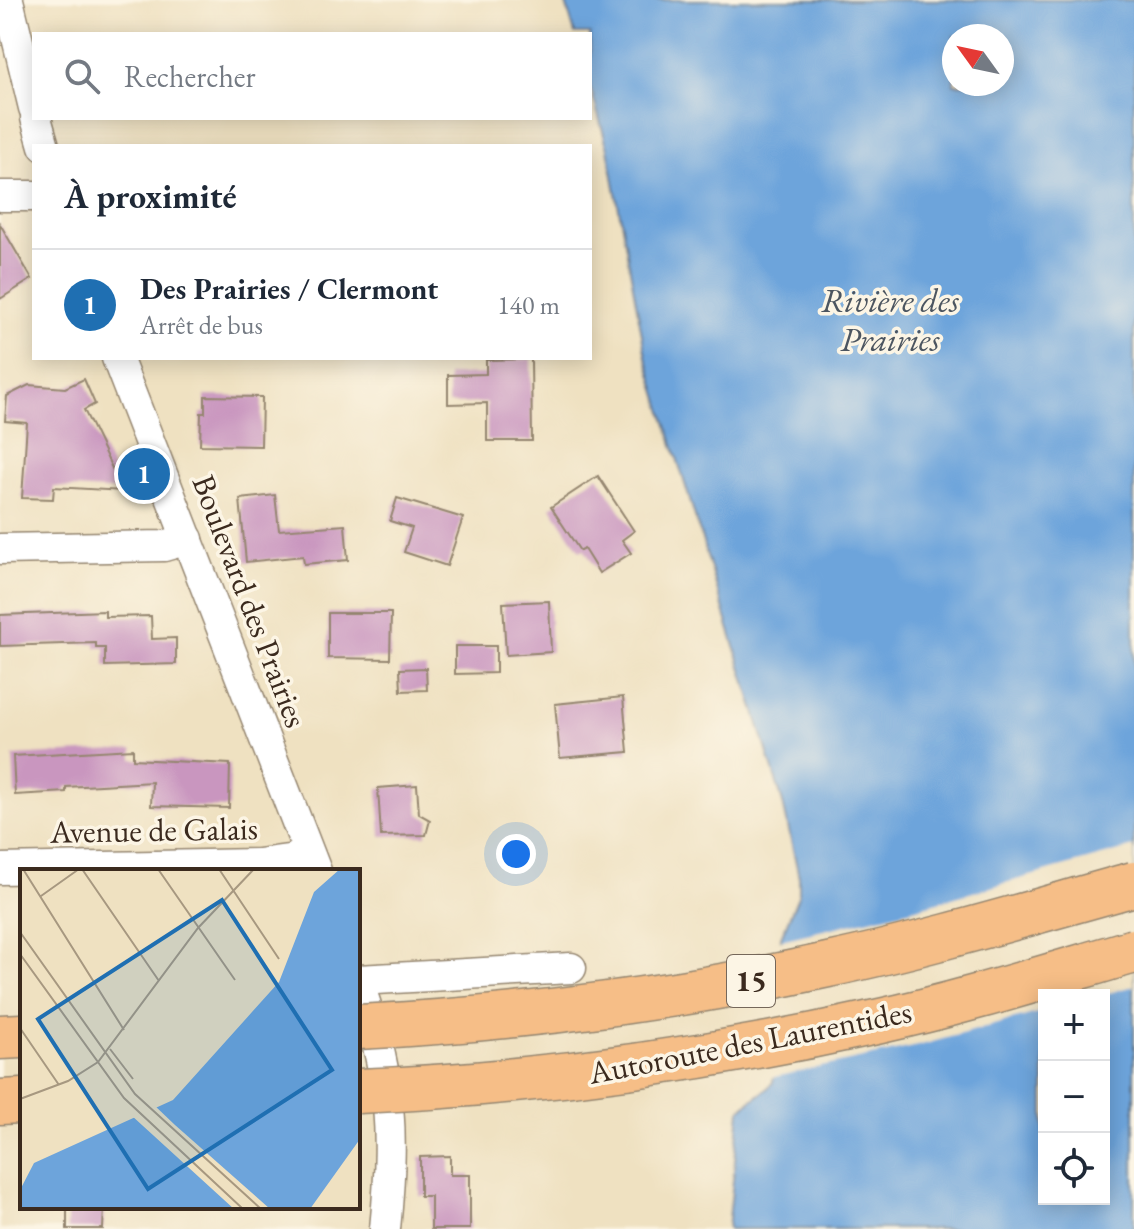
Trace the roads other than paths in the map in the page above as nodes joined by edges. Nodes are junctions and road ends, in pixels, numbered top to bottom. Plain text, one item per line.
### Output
1 (8, 0) edge
2 (32, 100) edge
3 (37, 120) edge
4 (43, 144) edge
5 (0, 196) edge
6 (32, 196) edge
7 (118, 360) edge
8 (188, 539) junction
9 (0, 549) edge
10 (313, 864) edge
11 (0, 869) edge
12 (1134, 884) edge
13 (1134, 951) edge
14 (571, 968) dead end
15 (360, 980) edge
16 (360, 987) edge
17 (360, 1027) edge
18 (20, 1036) edge
19 (0, 1037) edge
20 (360, 1091) edge
21 (20, 1101) edge
22 (0, 1102) edge
23 (385, 1229) edge

1 - 2 street
3 - 4 street
5 - 6 street
7 - 8 street, Boulevard des Prairies
8 - 9 street
8 - 10 street, Boulevard des Prairies
10 - 11 street, Avenue de Galais
12 - 17 highway, Autoroute des Laurentides / 15, bridge
13 - 20 highway, Autoroute des Laurentides / 15, bridge
14 - 15 street
16 - 23 street
18 - 19 highway
21 - 22 highway

